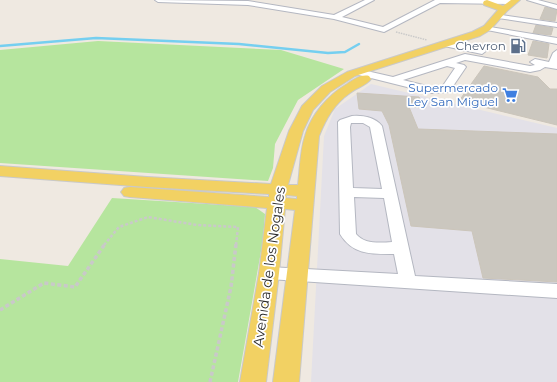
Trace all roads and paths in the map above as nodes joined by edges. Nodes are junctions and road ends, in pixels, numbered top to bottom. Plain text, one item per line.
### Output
1 (158, 0) edge
2 (371, 0) edge
3 (439, 1) edge
4 (250, 2) edge
5 (489, 2) edge
6 (557, 7) edge
7 (512, 10) edge
8 (335, 18) junction
9 (557, 26) edge
10 (384, 30) junction
11 (557, 41) edge
12 (460, 50) junction
13 (557, 53) edge
14 (447, 63) junction
15 (551, 65) edge
16 (461, 67) junction
17 (430, 69) junction
18 (358, 72) junction
19 (373, 75) junction
20 (394, 80) junction
21 (419, 87) junction
22 (0, 171) edge
23 (0, 182) edge
24 (144, 187) junction
25 (346, 192) junction
26 (390, 194) junction
27 (277, 196) junction
28 (306, 198) junction
29 (401, 248) junction
30 (269, 273) junction
31 (296, 275) junction
32 (408, 282) junction
33 (557, 291) edge
34 (0, 310) edge
35 (210, 382) edge
36 (253, 382) edge
37 (286, 382) edge

1 - 4 street
2 - 8 street
3 - 5 street
3 - 10 street
4 - 8 street
5 - 7 main road
6 - 7 street
7 - 9 street
7 - 11 street
7 - 12 main road, Avenida de los Nogales
8 - 10 street
10 - 12 path
12 - 14 street
12 - 15 street
12 - 15 street
12 - 16 street
12 - 18 main road, Avenida de los Nogales
12 - 19 main road, Avenida de los Nogales
13 - 15 street
14 - 16 street
14 - 17 street
16 - 21 street
17 - 20 street
17 - 21 street
18 - 19 street
18 - 27 main road, Avenida de los Nogales
19 - 20 street
19 - 28 main road, Avenida de los Nogales
20 - 21 street
22 - 24 main road
23 - 24 main road
24 - 27 main road
25 - 26 street
25 - 26 street
25 - 29 street
26 - 29 street
27 - 28 main road
27 - 30 main road, Avenida de los Nogales
28 - 31 main road, Avenida de los Nogales
29 - 32 street
30 - 31 street
30 - 36 main road, Avenida de los Nogales
31 - 32 street
31 - 37 main road, Avenida de los Nogales
32 - 33 street
34 - 35 path

